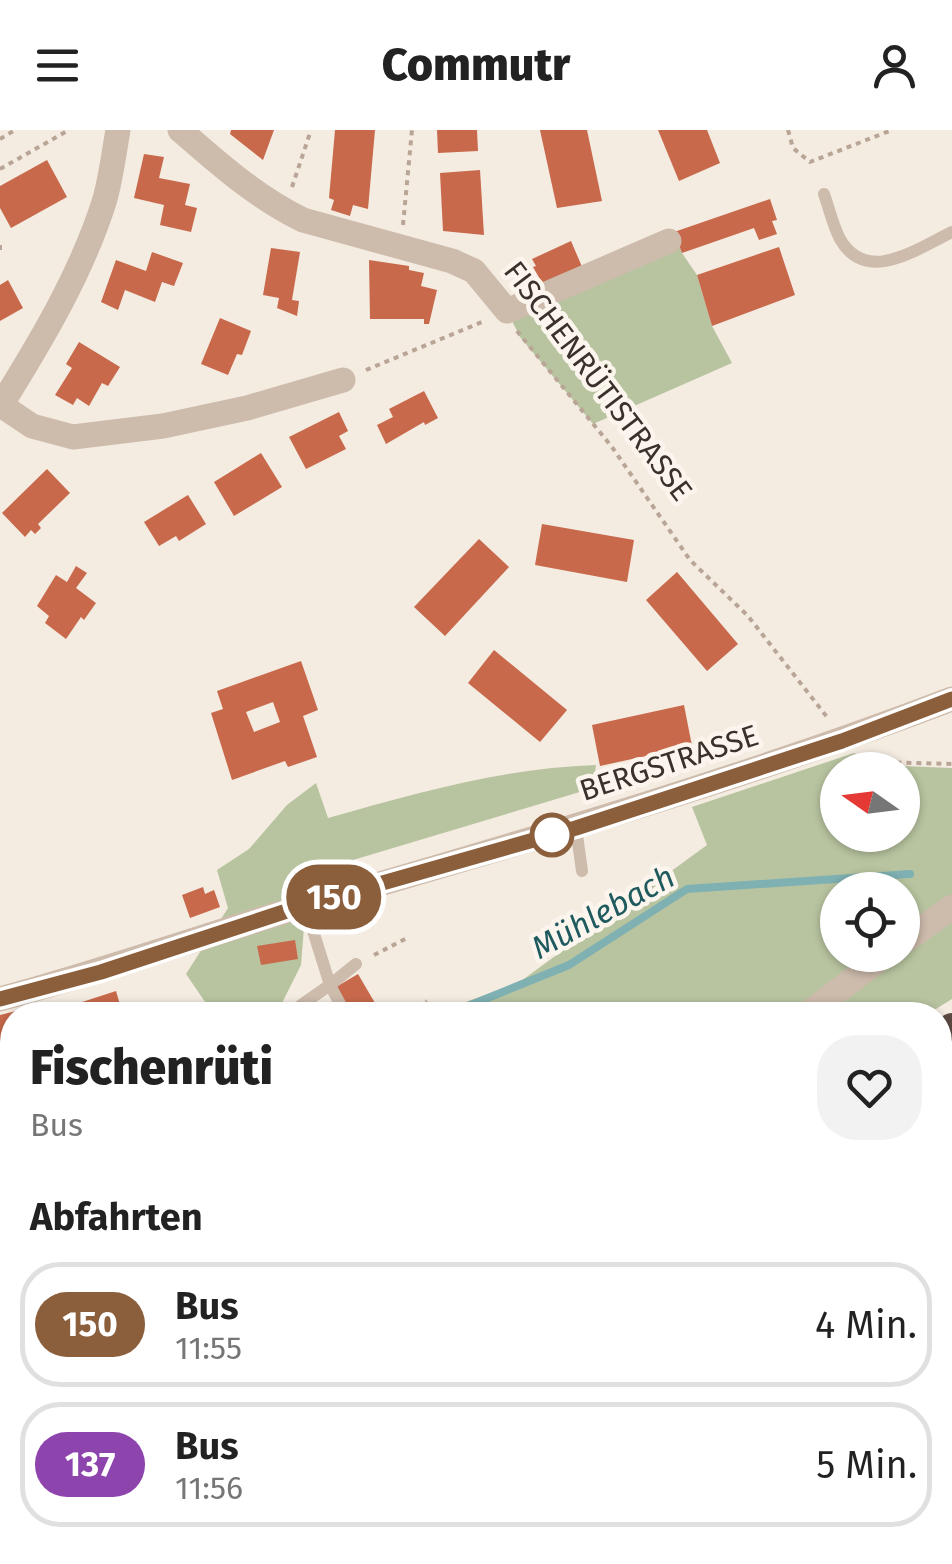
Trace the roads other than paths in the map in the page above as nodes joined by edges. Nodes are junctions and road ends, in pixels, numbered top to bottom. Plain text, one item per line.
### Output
1 (118, 130) edge
2 (180, 130) edge
3 (824, 194) dead end
4 (952, 232) edge
5 (669, 240) dead end
6 (344, 380) road end
7 (0, 406) edge
8 (952, 699) edge
9 (576, 828) junction
10 (582, 871) dead end
11 (305, 905) junction
12 (952, 907) edge
13 (920, 929) edge
14 (356, 964) road end
15 (863, 972) edge
16 (330, 985) junction
17 (0, 1000) edge
18 (306, 1002) edge
19 (339, 1002) edge
20 (823, 1002) edge

1 - 7 street
2 - 5 street, FISCHENRÜTISTRASSE
3 - 4 lane
6 - 7 street
8 - 9 street, BERGSTRASSE
9 - 10 lane
9 - 11 street, BERGSTRASSE
11 - 16 lane
11 - 17 street, BERGSTRASSE
12 - 13 street
14 - 16 lane
15 - 20 street
16 - 18 lane
16 - 19 lane

